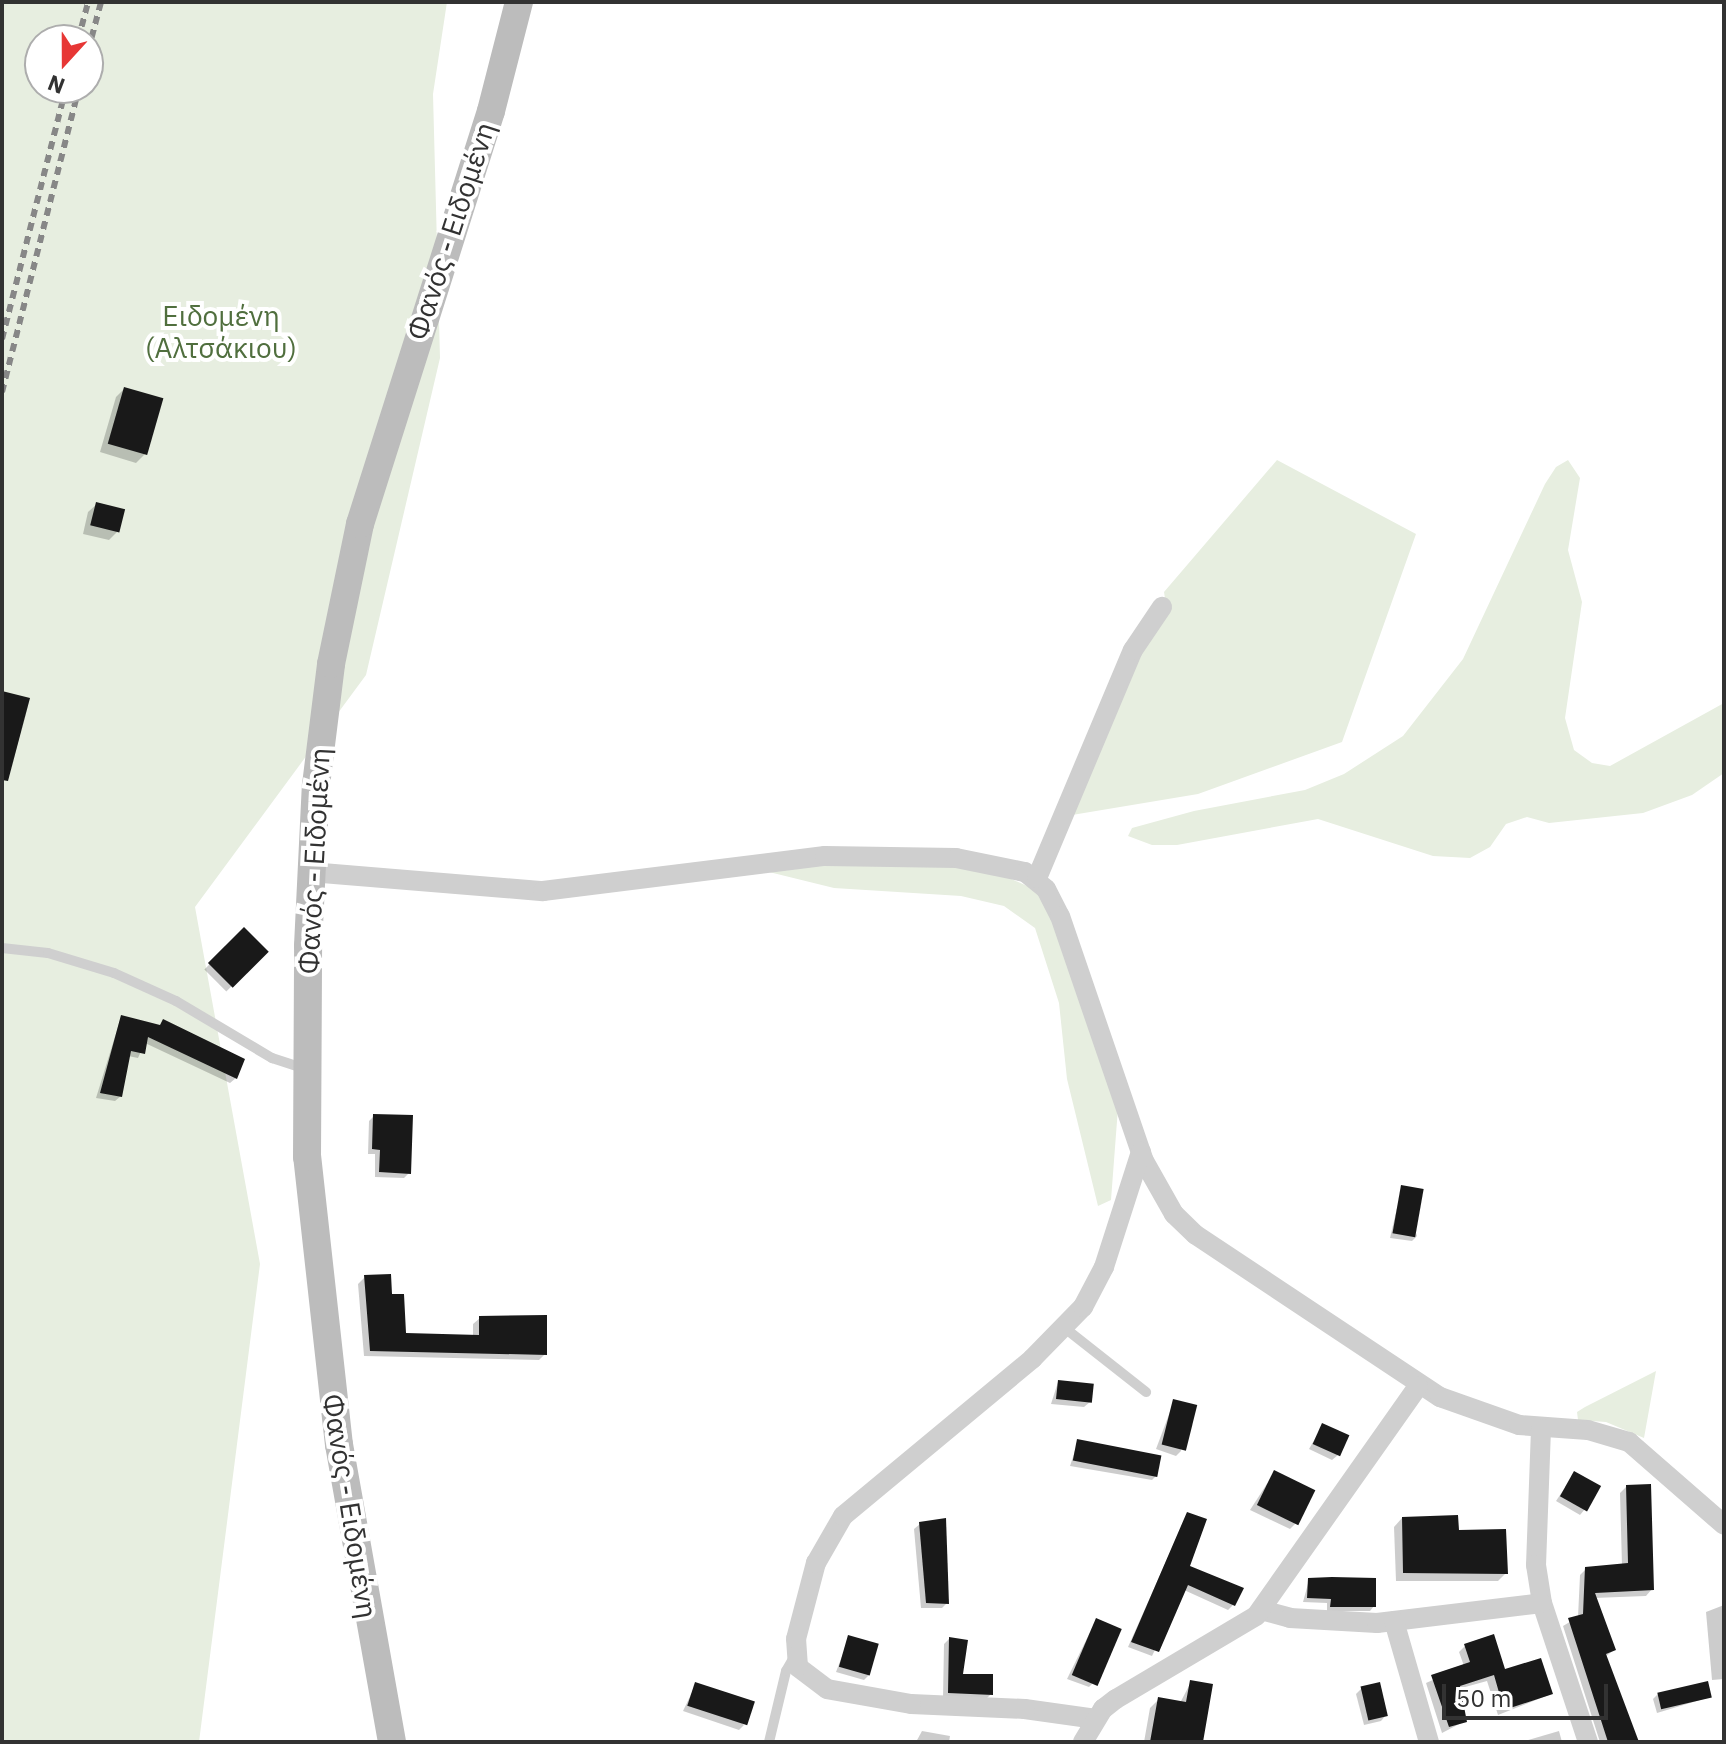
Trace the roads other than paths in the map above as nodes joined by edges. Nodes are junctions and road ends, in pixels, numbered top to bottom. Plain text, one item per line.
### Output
1 (519, 2) edge
2 (1162, 607) dead end
3 (310, 872) junction
4 (1037, 878) junction
5 (2, 948) edge
6 (305, 1068) junction
7 (1141, 1152) junction
8 (1066, 1329) junction
9 (1418, 1386) junction
10 (1146, 1392) dead end
11 (1541, 1429) junction
12 (1724, 1525) edge
13 (1542, 1603) junction
14 (1261, 1610) junction
15 (1394, 1621) junction
16 (795, 1656) junction
17 (1096, 1719) junction
18 (392, 1742) edge
19 (769, 1742) edge
20 (1083, 1742) edge
21 (1429, 1742) edge
22 (1588, 1742) edge

1 - 3 street, Φανός - Ειδομένη
2 - 4 street
3 - 4 street
3 - 6 street, Φανός - Ειδομένη
4 - 7 street
5 - 6 lane
6 - 18 street, Φανός - Ειδομένη
7 - 8 street
7 - 9 street
8 - 10 lane
8 - 16 street
9 - 11 street
9 - 14 street
11 - 12 street
11 - 13 street
13 - 15 street
13 - 22 street
14 - 15 street
14 - 17 street
15 - 21 street
16 - 17 street
16 - 19 lane
17 - 20 street

